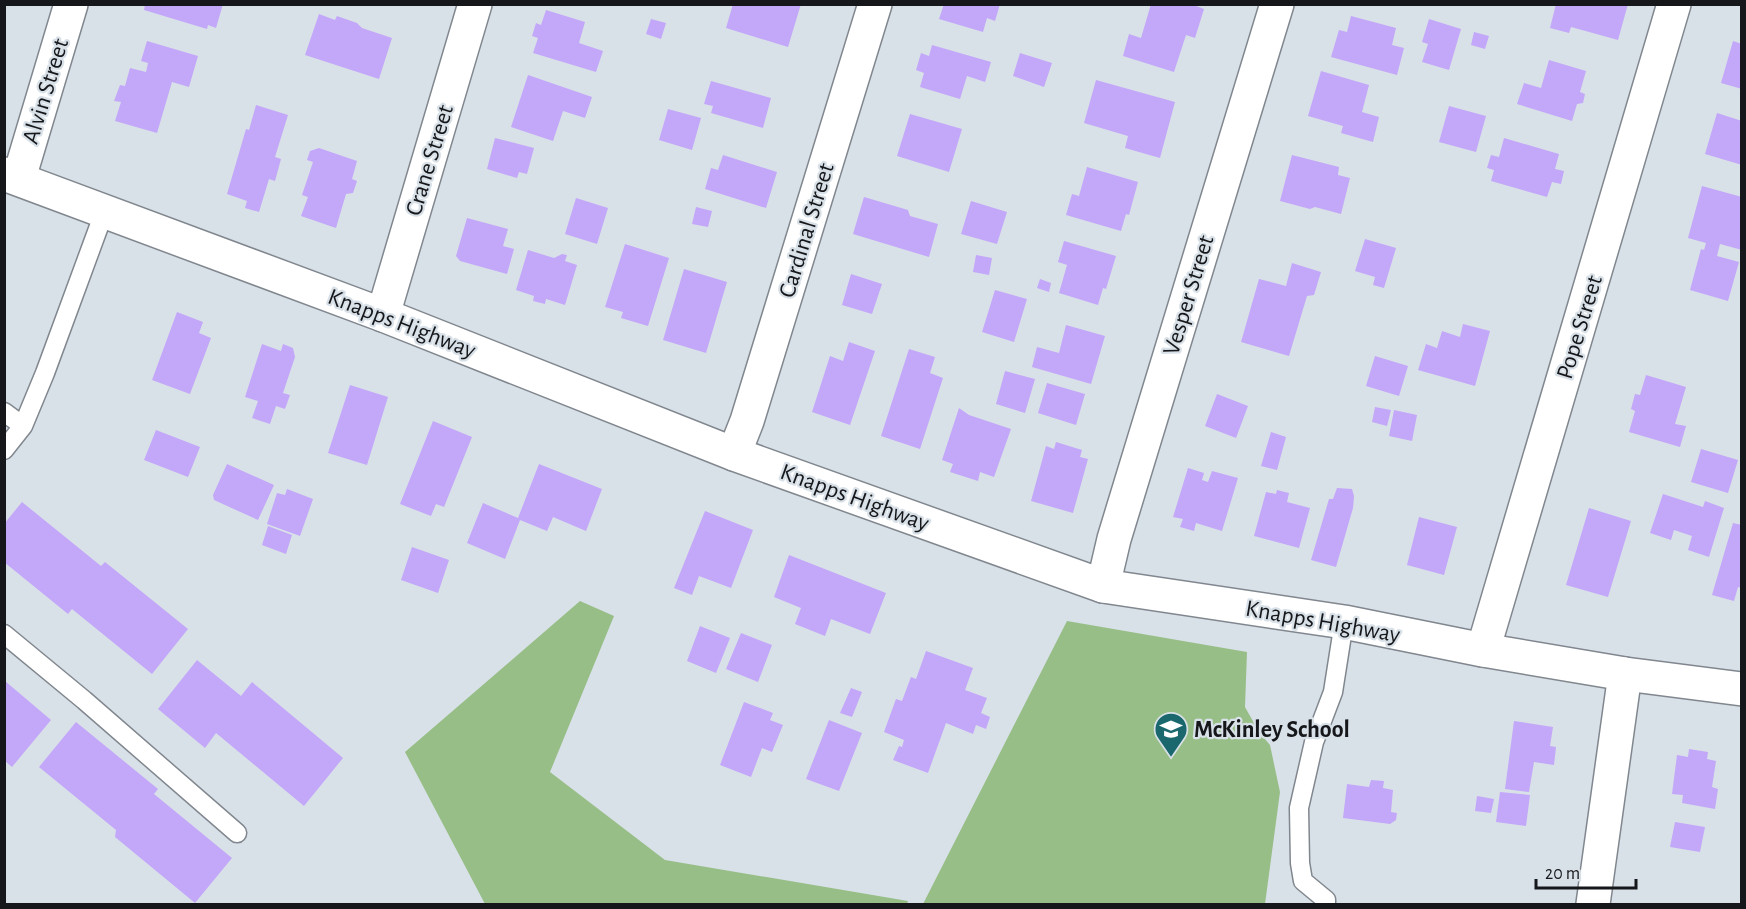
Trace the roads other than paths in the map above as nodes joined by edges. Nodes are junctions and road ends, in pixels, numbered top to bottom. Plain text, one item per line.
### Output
1 (71, 4) edge
2 (475, 4) edge
3 (875, 4) edge
4 (1277, 4) edge
5 (1674, 4) edge
6 (12, 176) edge
7 (105, 210) junction
8 (383, 315) junction
9 (4, 412) edge
10 (23, 426) junction
11 (4, 450) edge
12 (734, 454) junction
13 (1103, 586) junction
14 (1344, 622) junction
15 (4, 634) edge
16 (1483, 650) junction
17 (1625, 674) junction
18 (1742, 689) edge
19 (237, 833) dead end
20 (1326, 904) edge
21 (1593, 904) edge

1 - 6 street, Alvin Street
2 - 8 street, Crane Street
3 - 12 street, Cardinal Street
4 - 13 street, Vesper Street
5 - 16 street, Pope Street
6 - 7 street, Knapps Highway
7 - 8 street, Knapps Highway
7 - 10 lane
8 - 12 street, Knapps Highway
9 - 10 lane
10 - 11 lane
12 - 13 street, Knapps Highway
13 - 14 street, Knapps Highway
14 - 16 street, Knapps Highway
14 - 20 lane
15 - 19 lane
16 - 17 street, Knapps Highway
17 - 18 street, Knapps Highway
17 - 21 street

